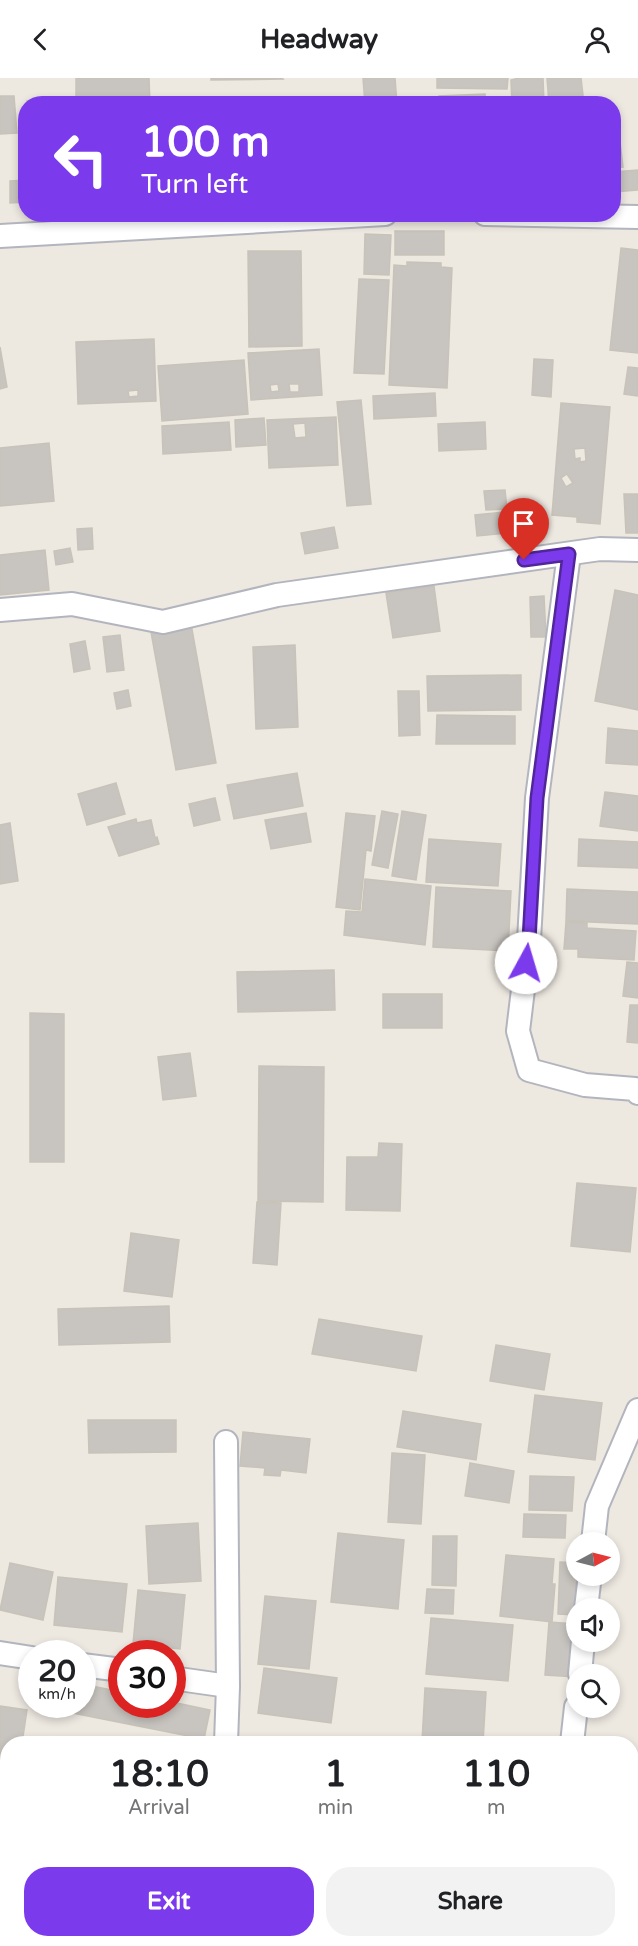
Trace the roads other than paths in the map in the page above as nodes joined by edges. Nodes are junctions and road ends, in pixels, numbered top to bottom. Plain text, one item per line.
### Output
1 (621, 216) edge
2 (638, 216) edge
3 (245, 222) edge
4 (0, 236) edge
5 (638, 550) edge
6 (569, 554) junction
7 (0, 610) edge
8 (638, 1093) edge
9 (638, 1410) edge
10 (226, 1442) dead end
11 (594, 1532) edge
12 (0, 1653) edge
13 (18, 1656) edge
14 (186, 1680) edge
15 (228, 1686) junction
16 (575, 1718) edge
17 (226, 1736) edge
18 (573, 1736) edge

1 - 2 street
3 - 4 street
5 - 6 street
6 - 7 street
6 - 8 street
9 - 11 street
10 - 15 street
12 - 13 street
14 - 15 street
15 - 17 street
16 - 18 street

